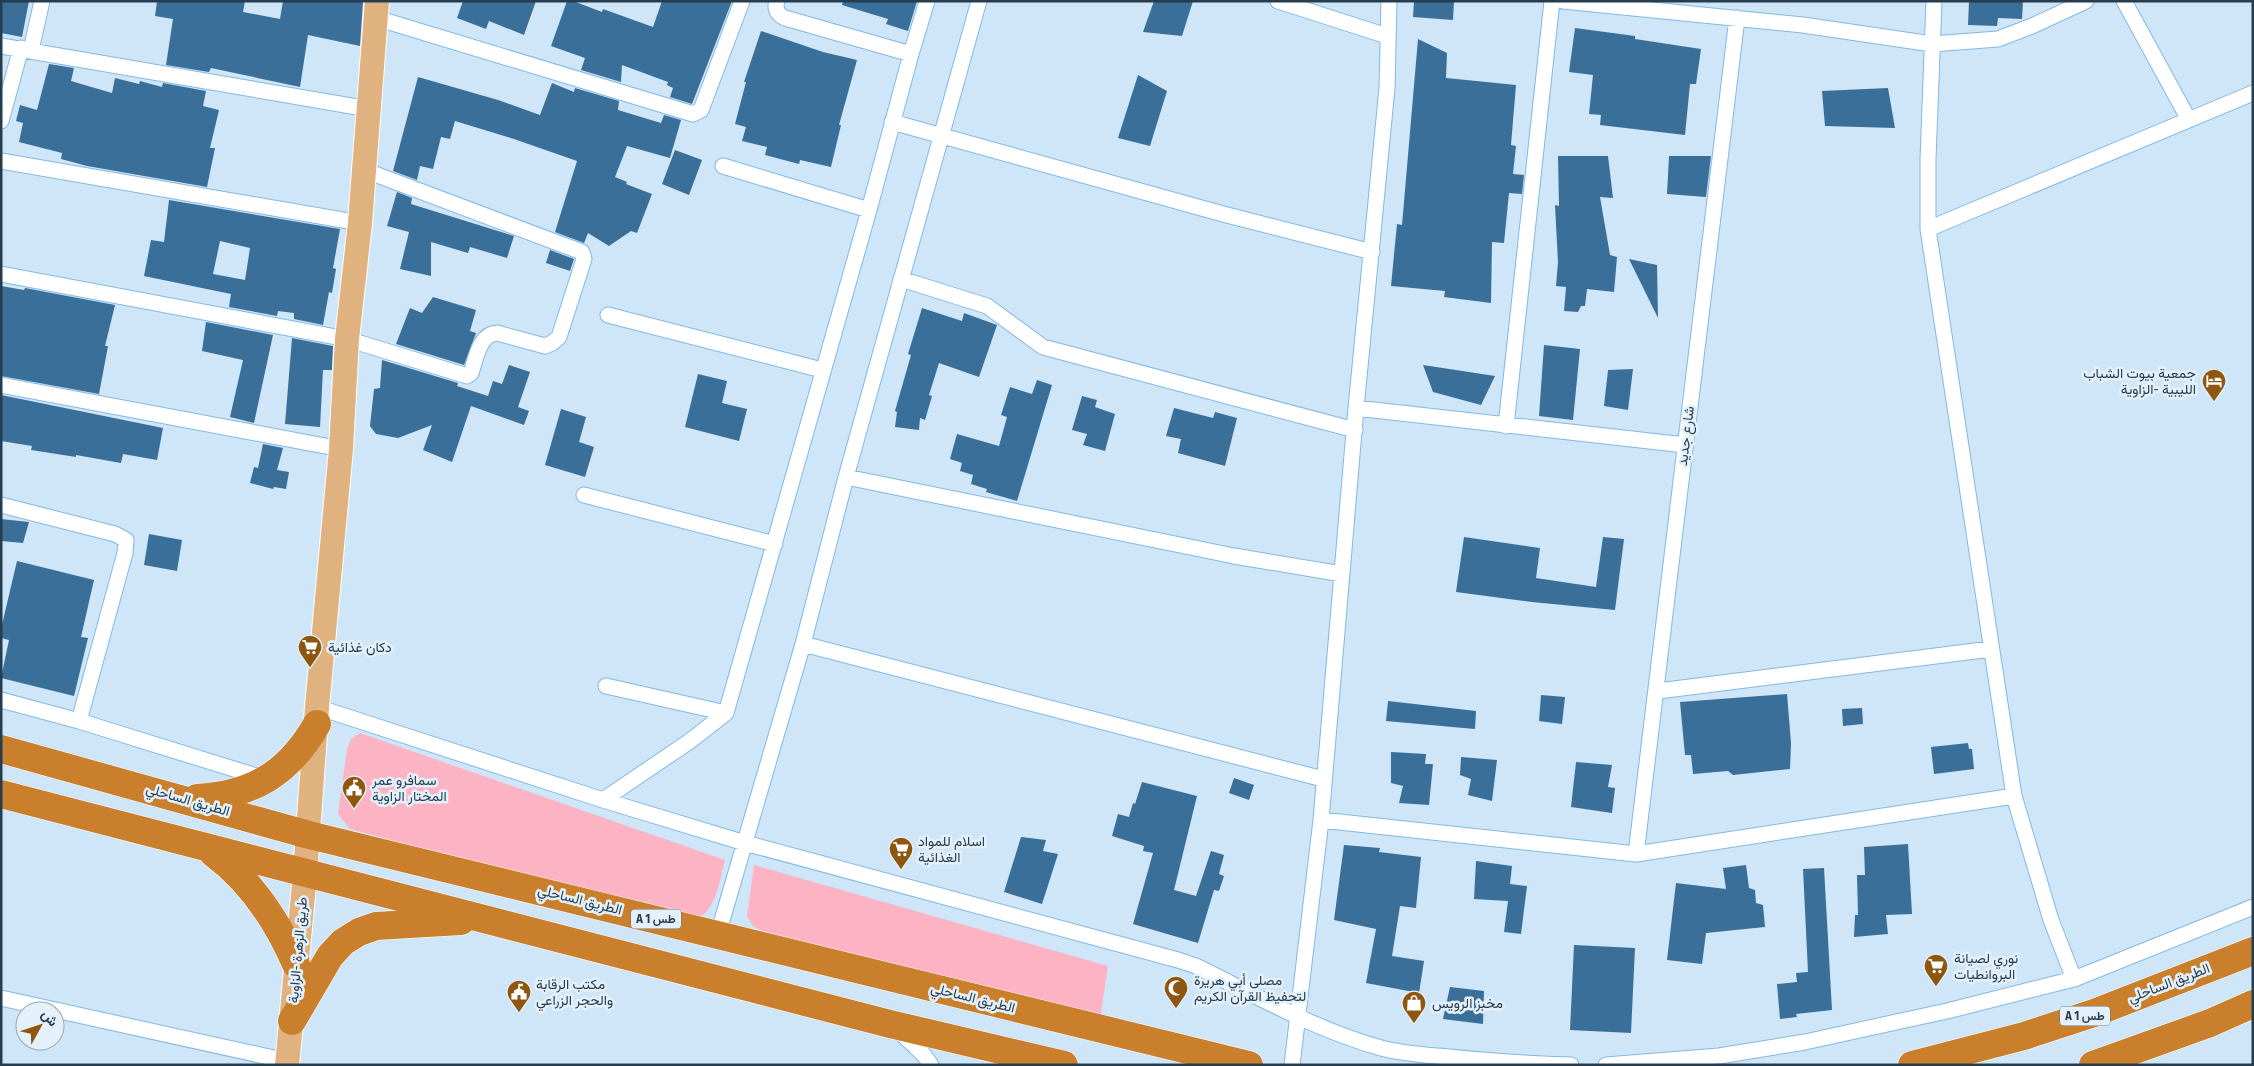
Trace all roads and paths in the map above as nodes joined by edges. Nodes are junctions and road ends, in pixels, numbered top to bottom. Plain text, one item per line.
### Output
1 (42, 1) edge
2 (742, 1) edge
3 (777, 1) edge
4 (927, 1) edge
5 (979, 1) edge
6 (1278, 1) edge
7 (1389, 1) edge
8 (1552, 1) edge
9 (1563, 1) edge
10 (1934, 1) edge
11 (2086, 1) edge
12 (2124, 1) edge
13 (376, 10) edge
14 (1737, 18) junction
15 (1387, 36) junction
16 (1932, 44) junction
17 (1, 46) edge
18 (26, 49) junction
19 (911, 54) junction
20 (2253, 92) edge
21 (369, 108) junction
22 (2189, 120) junction
23 (1, 121) edge
24 (892, 122) junction
25 (941, 134) junction
26 (1, 161) edge
27 (723, 166) dead end
28 (364, 170) junction
29 (869, 210) junction
30 (360, 223) junction
31 (1928, 229) junction
32 (1372, 252) junction
33 (1, 274) edge
34 (901, 279) junction
35 (608, 316) dead end
36 (347, 339) junction
37 (822, 370) junction
38 (1, 385) edge
39 (1356, 408) junction
40 (1506, 426) junction
41 (1354, 430) junction
42 (1685, 445) junction
43 (341, 449) junction
44 (846, 477) junction
45 (584, 495) dead end
46 (1, 504) edge
47 (775, 544) junction
48 (1342, 574) junction
49 (803, 644) junction
50 (1991, 649) junction
51 (606, 686) dead end
52 (1658, 691) junction
53 (1, 700) edge
54 (726, 713) junction
55 (317, 716) junction
56 (79, 721) junction
57 (1, 749) edge
58 (1323, 778) junction
59 (267, 779) junction
60 (1, 794) edge
61 (2014, 796) junction
62 (184, 799) junction
63 (603, 800) junction
64 (1321, 820) junction
65 (308, 835) junction
66 (746, 843) junction
67 (206, 848) junction
68 (1636, 854) junction
69 (305, 874) junction
70 (2253, 907) edge
71 (486, 919) junction
72 (718, 934) junction
73 (2253, 951) edge
74 (296, 964) junction
75 (2074, 979) junction
76 (1, 998) edge
77 (2253, 1004) edge
78 (1298, 1018) junction
79 (292, 1020) junction
80 (890, 1024) junction
81 (1004, 1059) edge
82 (287, 1063) edge
83 (931, 1065) edge
84 (1064, 1065) edge
85 (1249, 1065) edge
86 (1292, 1065) edge
87 (1571, 1065) edge
88 (1606, 1065) edge
89 (1912, 1065) edge
90 (2093, 1065) edge

1 - 18 street
2 - 13 street
3 - 19 street
4 - 19 street
5 - 25 street
6 - 15 street
7 - 15 street
8 - 40 street
9 - 14 street
10 - 16 street
11 - 16 street
12 - 22 street
13 - 21 main road, طريق الزهرة -الزاوية
14 - 16 street
14 - 42 street, شارع جديد
15 - 32 street
16 - 31 street
17 - 18 street
18 - 21 street
18 - 23 street
19 - 24 street
20 - 22 street
21 - 28 main road, طريق الزهرة -الزاوية
22 - 31 street
24 - 25 street
24 - 29 street
25 - 32 street
25 - 34 street
26 - 30 street
27 - 29 street
28 - 30 main road, طريق الزهرة -الزاوية
28 - 36 street
29 - 37 street
30 - 36 main road, طريق الزهرة -الزاوية
31 - 50 street
32 - 39 street
33 - 36 street
34 - 41 street
34 - 44 street
35 - 37 street
36 - 43 main road, طريق الزهرة -الزاوية
37 - 47 street
38 - 43 street
39 - 40 street
39 - 41 street
40 - 42 street
41 - 48 street
42 - 52 street, شارع جديد
43 - 55 main road, طريق الزهرة -الزاوية
44 - 48 street
44 - 49 street
45 - 47 street
46 - 56 street
47 - 54 street
48 - 58 street
49 - 58 street
49 - 66 street
50 - 52 street
50 - 61 street
51 - 54 street
52 - 68 street, شارع جديد
53 - 56 street
54 - 63 street
55 - 59 highway
55 - 63 street
55 - 65 main road, طريق الزهرة -الزاوية
56 - 59 street
57 - 62 highway, الطريق الساحلي / A 1 طس
58 - 64 street
59 - 62 highway
60 - 67 highway
61 - 68 street
61 - 75 street
62 - 65 highway, الطريق الساحلي / A 1 طس
63 - 66 street
64 - 68 street
64 - 78 street
65 - 69 main road, طريق الزهرة -الزاوية
65 - 72 highway, الطريق الساحلي / A 1 طس
66 - 72 street
66 - 78 street
67 - 69 highway
67 - 74 highway
69 - 71 highway
69 - 74 main road, طريق الزهرة -الزاوية
70 - 75 street
71 - 79 highway
71 - 80 highway
72 - 85 highway, الطريق الساحلي / A 1 طس
73 - 89 highway, الطريق الساحلي / A 1 طس
74 - 79 main road, طريق الزهرة -الزاوية
75 - 88 street
76 - 82 street
77 - 90 highway
78 - 86 street
78 - 87 street
79 - 82 main road, طريق الزهرة -الزاوية
80 - 81 highway
80 - 83 street
81 - 84 highway

